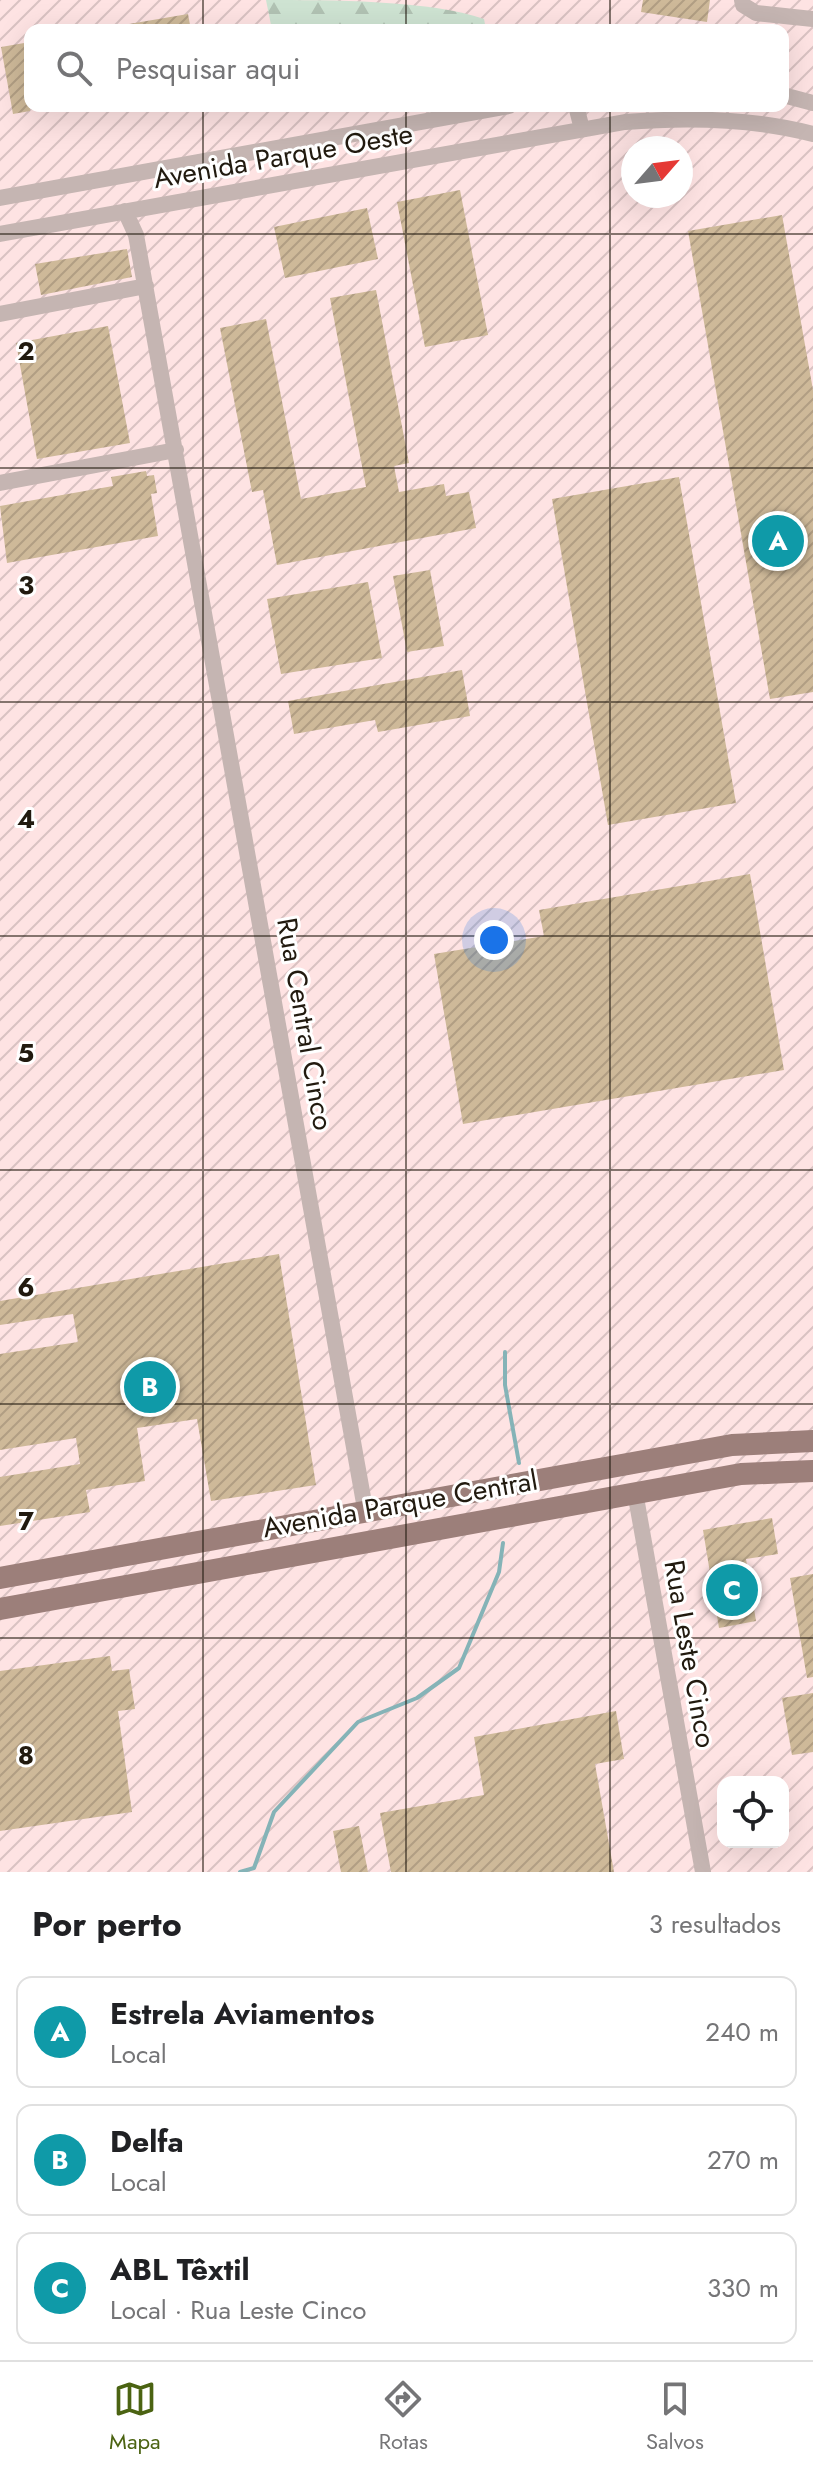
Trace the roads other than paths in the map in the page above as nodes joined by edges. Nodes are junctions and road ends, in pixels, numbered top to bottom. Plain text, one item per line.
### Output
1 (742, 0) edge
2 (797, 8) edge
3 (813, 19) edge
4 (789, 97) edge
5 (813, 103) edge
6 (476, 112) edge
7 (578, 112) edge
8 (582, 129) junction
9 (813, 134) edge
10 (0, 198) edge
11 (125, 211) junction
12 (0, 234) edge
13 (146, 286) junction
14 (0, 314) edge
15 (176, 450) junction
16 (0, 483) edge
17 (813, 1441) edge
18 (813, 1471) edge
19 (635, 1492) junction
20 (366, 1514) junction
21 (0, 1578) edge
22 (0, 1609) edge
23 (703, 1872) edge

1 - 2 street
2 - 3 street
4 - 5 street
6 - 10 street, Avenida Parque Oeste
7 - 8 street
8 - 9 street, Avenida Parque Oeste
8 - 11 street, Avenida Parque Oeste
11 - 12 street, Avenida Parque Oeste
11 - 13 street, Rua Central Cinco
13 - 14 street
13 - 15 street, Rua Central Cinco
15 - 16 street
15 - 20 street, Rua Central Cinco
17 - 20 main road, Avenida Parque Central
18 - 19 main road, Avenida Parque Central
19 - 22 main road, Avenida Parque Central
19 - 23 street, Rua Leste Cinco
20 - 21 main road, Avenida Parque Central

